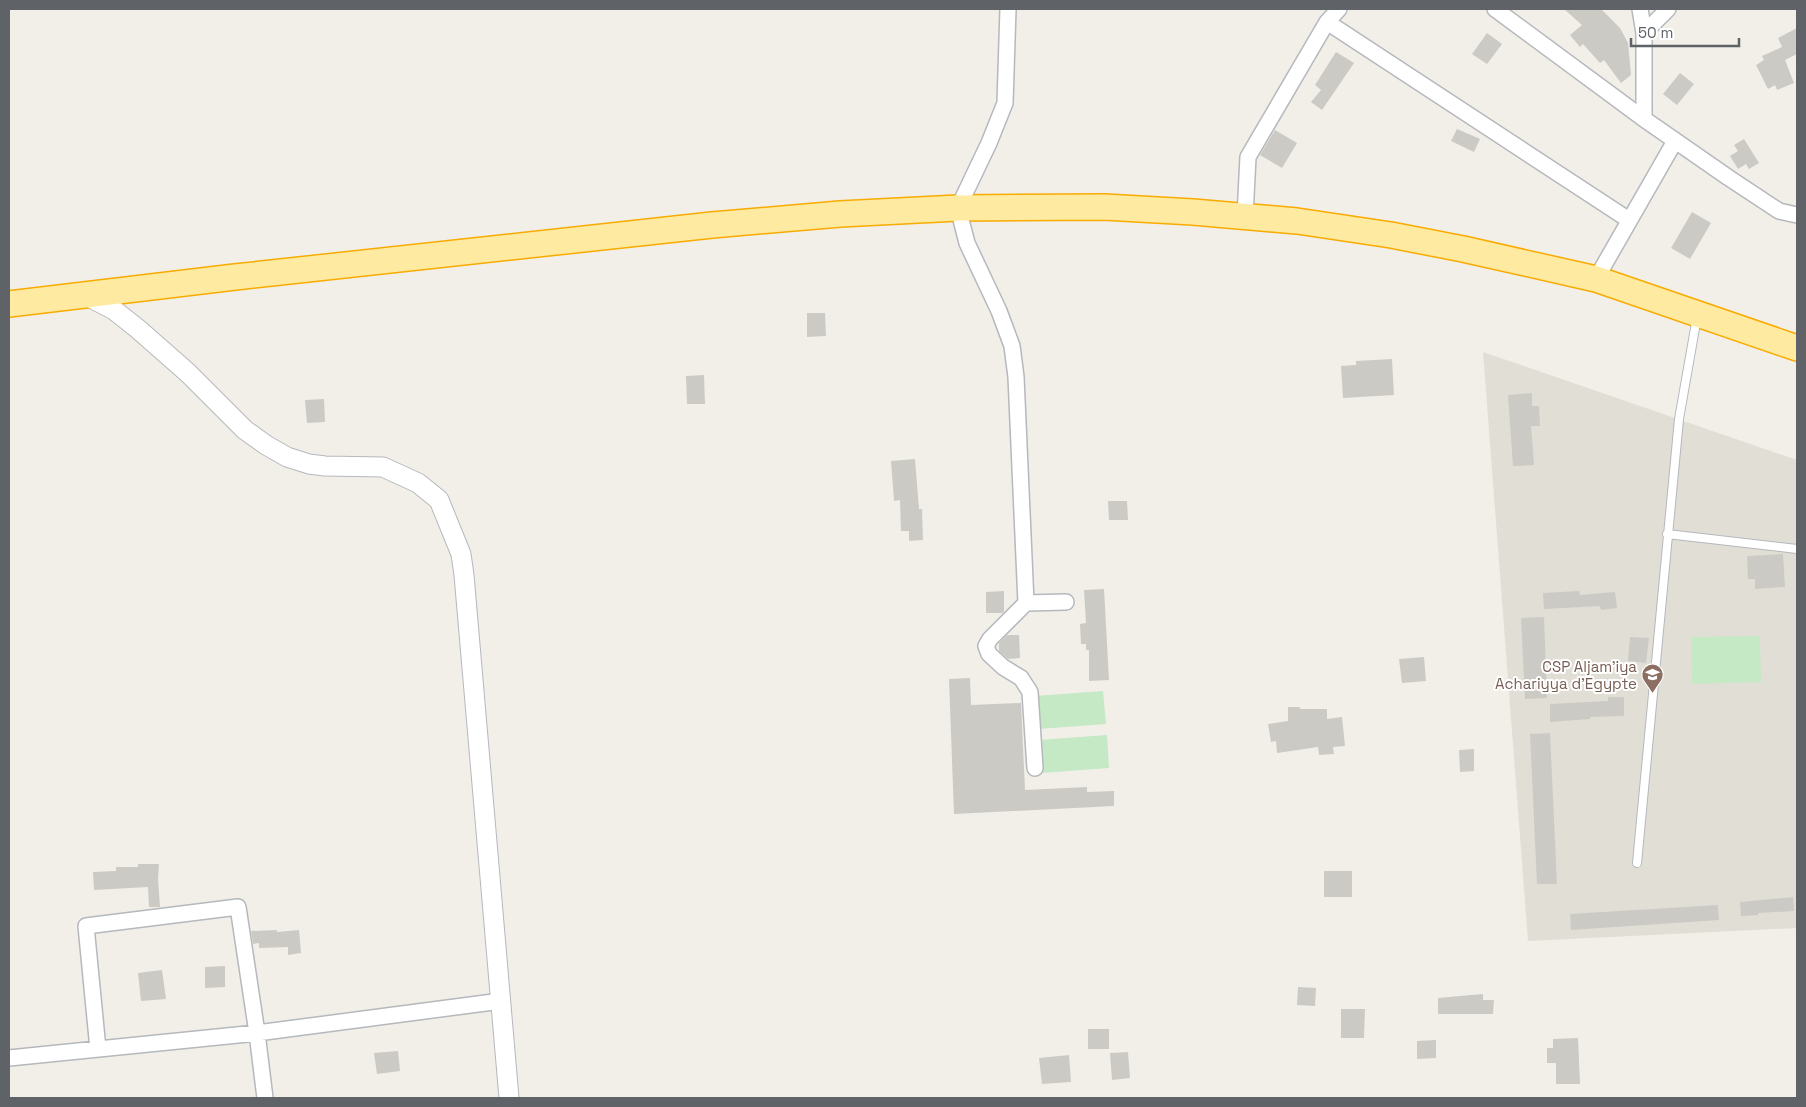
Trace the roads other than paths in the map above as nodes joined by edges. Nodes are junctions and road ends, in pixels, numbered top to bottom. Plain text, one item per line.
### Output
1 (1008, 9) edge
2 (1339, 9) edge
3 (1495, 9) edge
4 (1640, 9) edge
5 (1668, 9) edge
6 (1328, 22) junction
7 (1644, 33) junction
8 (1644, 119) junction
9 (1675, 141) junction
10 (958, 208) junction
11 (1797, 215) edge
12 (1245, 216) junction
13 (1629, 220) junction
14 (1596, 279) junction
15 (85, 295) junction
16 (9, 304) edge
17 (1698, 313) junction
18 (1797, 348) edge
19 (1667, 534) junction
20 (1797, 548) edge
21 (1066, 602) dead end
22 (1026, 603) junction
23 (1035, 768) dead end
24 (1637, 863) dead end
25 (501, 1001) junction
26 (257, 1033) junction
27 (98, 1049) junction
28 (9, 1058) edge
29 (265, 1098) edge
30 (509, 1098) edge

1 - 10 street
2 - 6 street
3 - 8 street
4 - 7 street
5 - 7 street
6 - 12 street
6 - 13 street
7 - 8 street
8 - 9 street
9 - 11 street
9 - 13 street
10 - 12 highway
10 - 15 highway
10 - 22 street
12 - 14 highway
13 - 14 street
14 - 17 highway
15 - 16 highway
15 - 25 street
17 - 18 highway
17 - 19 lane
19 - 20 lane
19 - 24 lane
21 - 22 street
22 - 23 street
25 - 26 street
25 - 30 street
26 - 27 street
26 - 27 street
26 - 29 street
27 - 28 street

